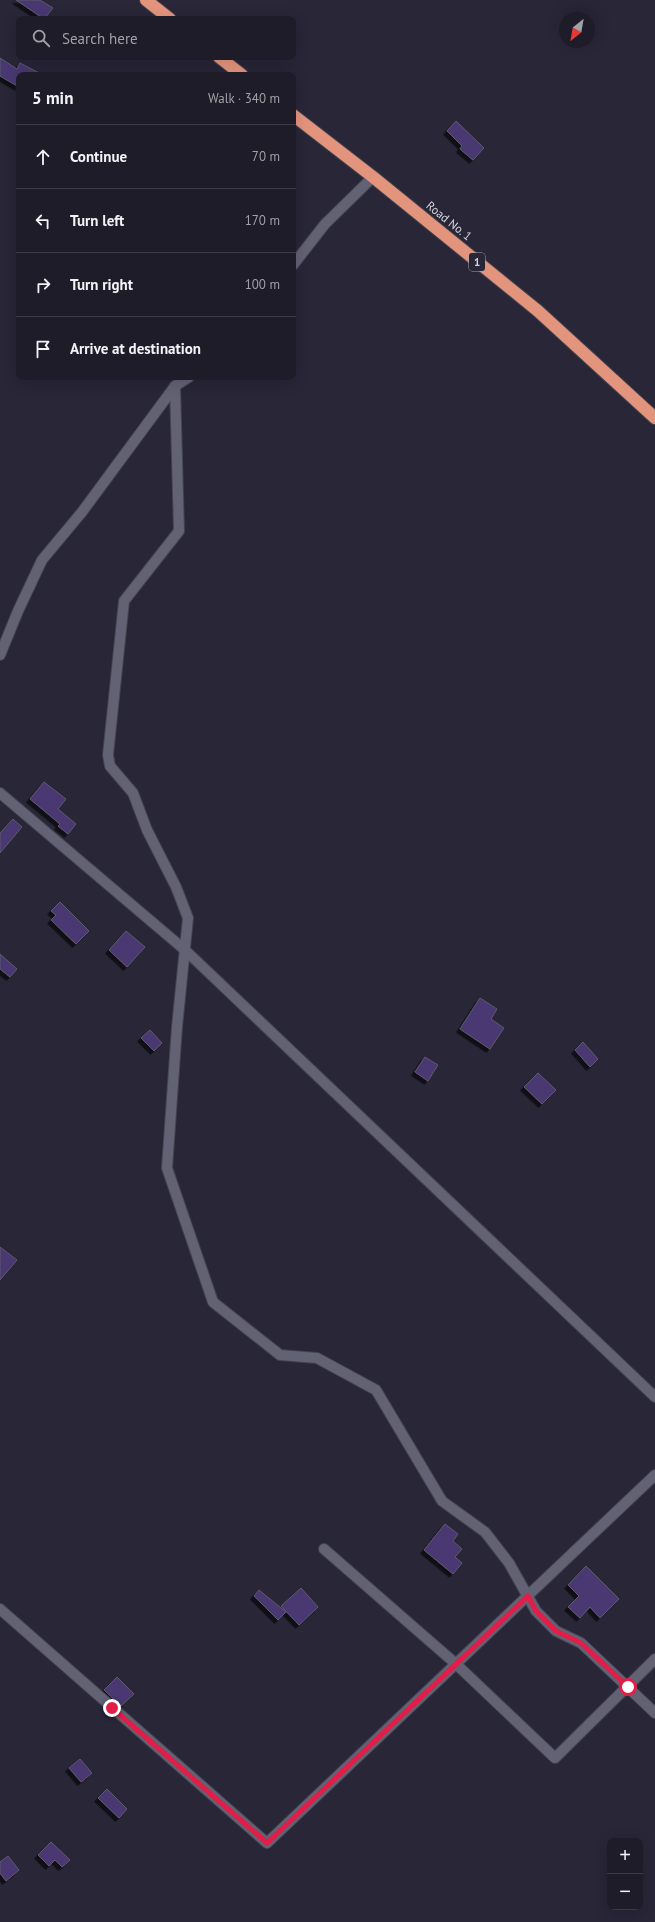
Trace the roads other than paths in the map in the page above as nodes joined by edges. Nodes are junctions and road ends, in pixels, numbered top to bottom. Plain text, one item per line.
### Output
1 (148, 1) edge
2 (166, 16) edge
3 (223, 60) edge
4 (238, 72) edge
5 (296, 117) edge
6 (373, 177) junction
7 (296, 261) edge
8 (184, 380) edge
9 (175, 386) junction
10 (655, 418) edge
11 (0, 655) edge
12 (0, 793) edge
13 (185, 950) junction
14 (655, 1397) edge
15 (655, 1475) edge
16 (324, 1549) dead end
17 (528, 1596) junction
18 (0, 1609) edge
19 (655, 1660) edge
20 (456, 1664) junction
21 (628, 1687) junction
22 (655, 1713) edge

1 - 2 highway
3 - 4 highway
5 - 6 highway, Road No. 1 / 1
6 - 7 street
6 - 10 highway, Road No. 1 / 1
8 - 9 street
9 - 11 street
9 - 13 street
12 - 13 street
13 - 14 street
13 - 17 street
15 - 17 street
16 - 20 street
17 - 20 street
17 - 21 street
18 - 20 street
19 - 21 street
20 - 21 street
21 - 22 street

